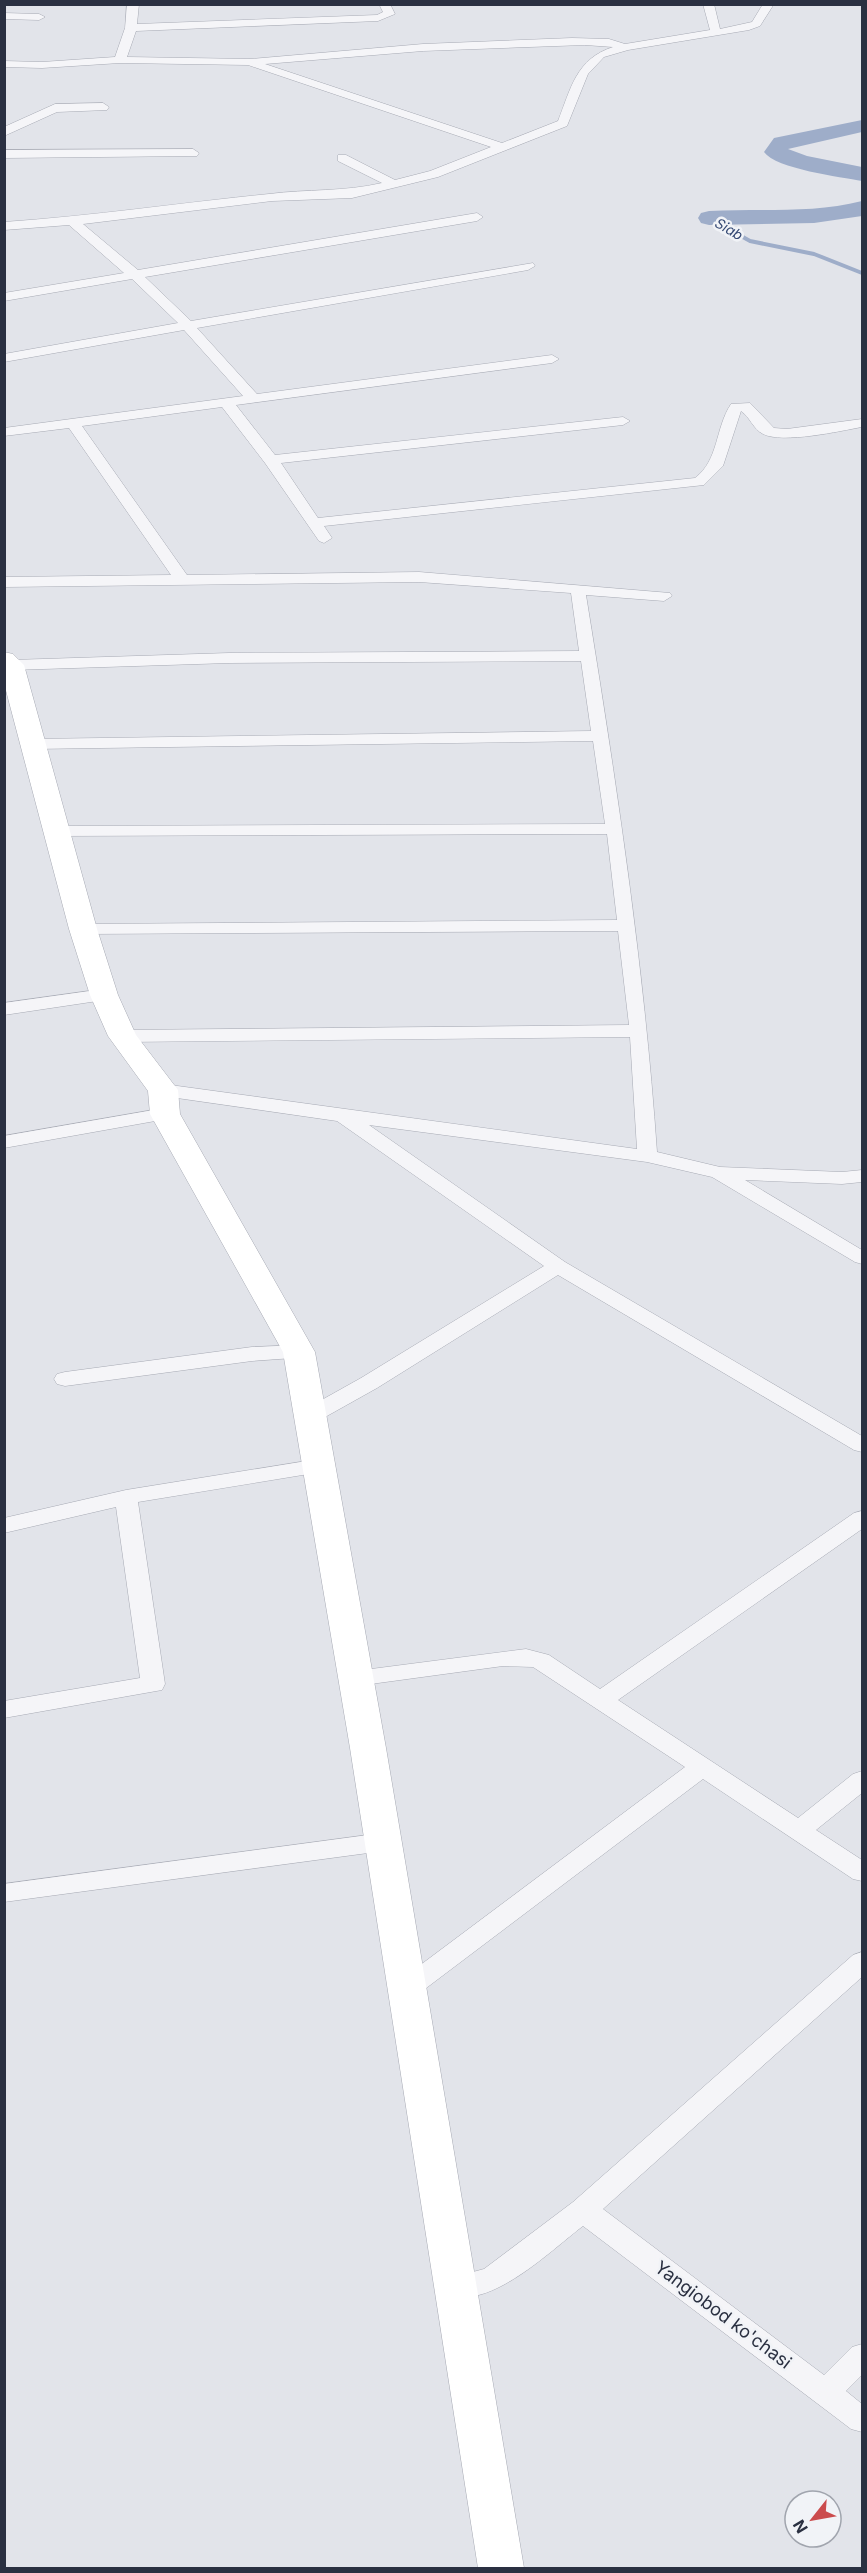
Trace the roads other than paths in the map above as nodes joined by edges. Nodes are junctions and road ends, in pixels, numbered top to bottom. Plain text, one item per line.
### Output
1 (133, 4) edge
2 (384, 4) edge
3 (708, 4) edge
4 (769, 4) edge
5 (4, 16) edge
6 (39, 17) dead end
7 (131, 28) junction
8 (716, 33) junction
9 (626, 47) junction
10 (120, 60) junction
11 (249, 62) junction
12 (4, 64) edge
13 (103, 107) dead end
14 (4, 132) edge
15 (506, 148) junction
16 (192, 153) dead end
17 (4, 154) edge
18 (342, 158) dead end
19 (392, 183) junction
20 (477, 217) dead end
21 (72, 221) junction
22 (4, 226) edge
23 (528, 266) dead end
24 (135, 275) junction
25 (4, 297) edge
26 (186, 324) junction
27 (4, 358) edge
28 (552, 359) dead end
29 (252, 397) junction
30 (225, 401) junction
31 (623, 421) dead end
32 (73, 423) junction
33 (862, 423) edge
34 (4, 432) edge
35 (271, 460) junction
36 (313, 523) junction
37 (324, 538) dead end
38 (181, 578) junction
39 (4, 582) edge
40 (578, 591) junction
41 (664, 596) dead end
42 (588, 656) junction
43 (8, 662) edge
44 (602, 736) junction
45 (33, 744) junction
46 (615, 829) junction
47 (55, 831) junction
48 (625, 925) junction
49 (83, 929) junction
50 (104, 995) junction
51 (4, 1009) edge
52 (639, 1031) junction
53 (122, 1036) junction
54 (164, 1102) junction
55 (341, 1115) junction
56 (4, 1142) edge
57 (647, 1156) junction
58 (719, 1173) junction
59 (862, 1176) edge
60 (862, 1258) edge
61 (558, 1266) junction
62 (299, 1352) junction
63 (65, 1379) dead end
64 (310, 1416) junction
65 (862, 1445) edge
66 (319, 1466) junction
67 (126, 1497) junction
68 (862, 1518) edge
69 (4, 1526) edge
70 (356, 1678) junction
71 (601, 1700) junction
72 (4, 1710) edge
73 (701, 1768) junction
74 (862, 1780) edge
75 (799, 1830) junction
76 (383, 1842) junction
77 (862, 1872) edge
78 (4, 1893) edge
79 (862, 1962) edge
80 (408, 1988) junction
81 (583, 2210) junction
82 (457, 2287) junction
83 (862, 2356) edge
84 (826, 2392) junction
85 (862, 2420) edge
86 (501, 2568) edge

1 - 7 street
2 - 7 street
3 - 8 street
4 - 8 street
5 - 6 street
7 - 10 street
8 - 9 street
9 - 11 street
9 - 15 street
10 - 11 street
10 - 12 street
11 - 15 street
13 - 14 street
15 - 19 street
16 - 17 street
18 - 19 street
19 - 21 street
20 - 24 street
21 - 22 street
21 - 24 street
23 - 26 street
24 - 25 street
24 - 26 street
26 - 27 street
26 - 29 street
28 - 29 street
29 - 30 street
30 - 32 street
30 - 35 street
31 - 35 street
32 - 34 street
32 - 38 street
33 - 36 street
35 - 36 street
36 - 37 street
38 - 39 street
38 - 40 street
40 - 41 street
40 - 42 street
42 - 43 street
42 - 44 street
43 - 45 street
44 - 45 street
44 - 46 street
45 - 47 street
46 - 47 street
46 - 48 street
47 - 49 street
48 - 49 street
48 - 52 street
49 - 50 street
50 - 51 street
50 - 53 street
52 - 53 street
52 - 57 street
53 - 54 street
54 - 55 street
54 - 56 street
54 - 62 street
55 - 57 street
55 - 61 street
57 - 58 street
58 - 59 street
58 - 60 street
61 - 64 street
61 - 65 street
62 - 63 street
62 - 64 street
64 - 66 street
66 - 67 street
66 - 70 street
67 - 69 street
67 - 72 street
68 - 71 street
70 - 71 street
70 - 76 street
71 - 73 street
73 - 75 street
73 - 80 street
74 - 75 street
75 - 77 street
76 - 78 street
76 - 80 street
79 - 81 street
80 - 82 street
81 - 82 street
81 - 84 street, Yangiobod ko'chasi
82 - 86 street
83 - 84 street
84 - 85 street, Yangiobod ko'chasi

